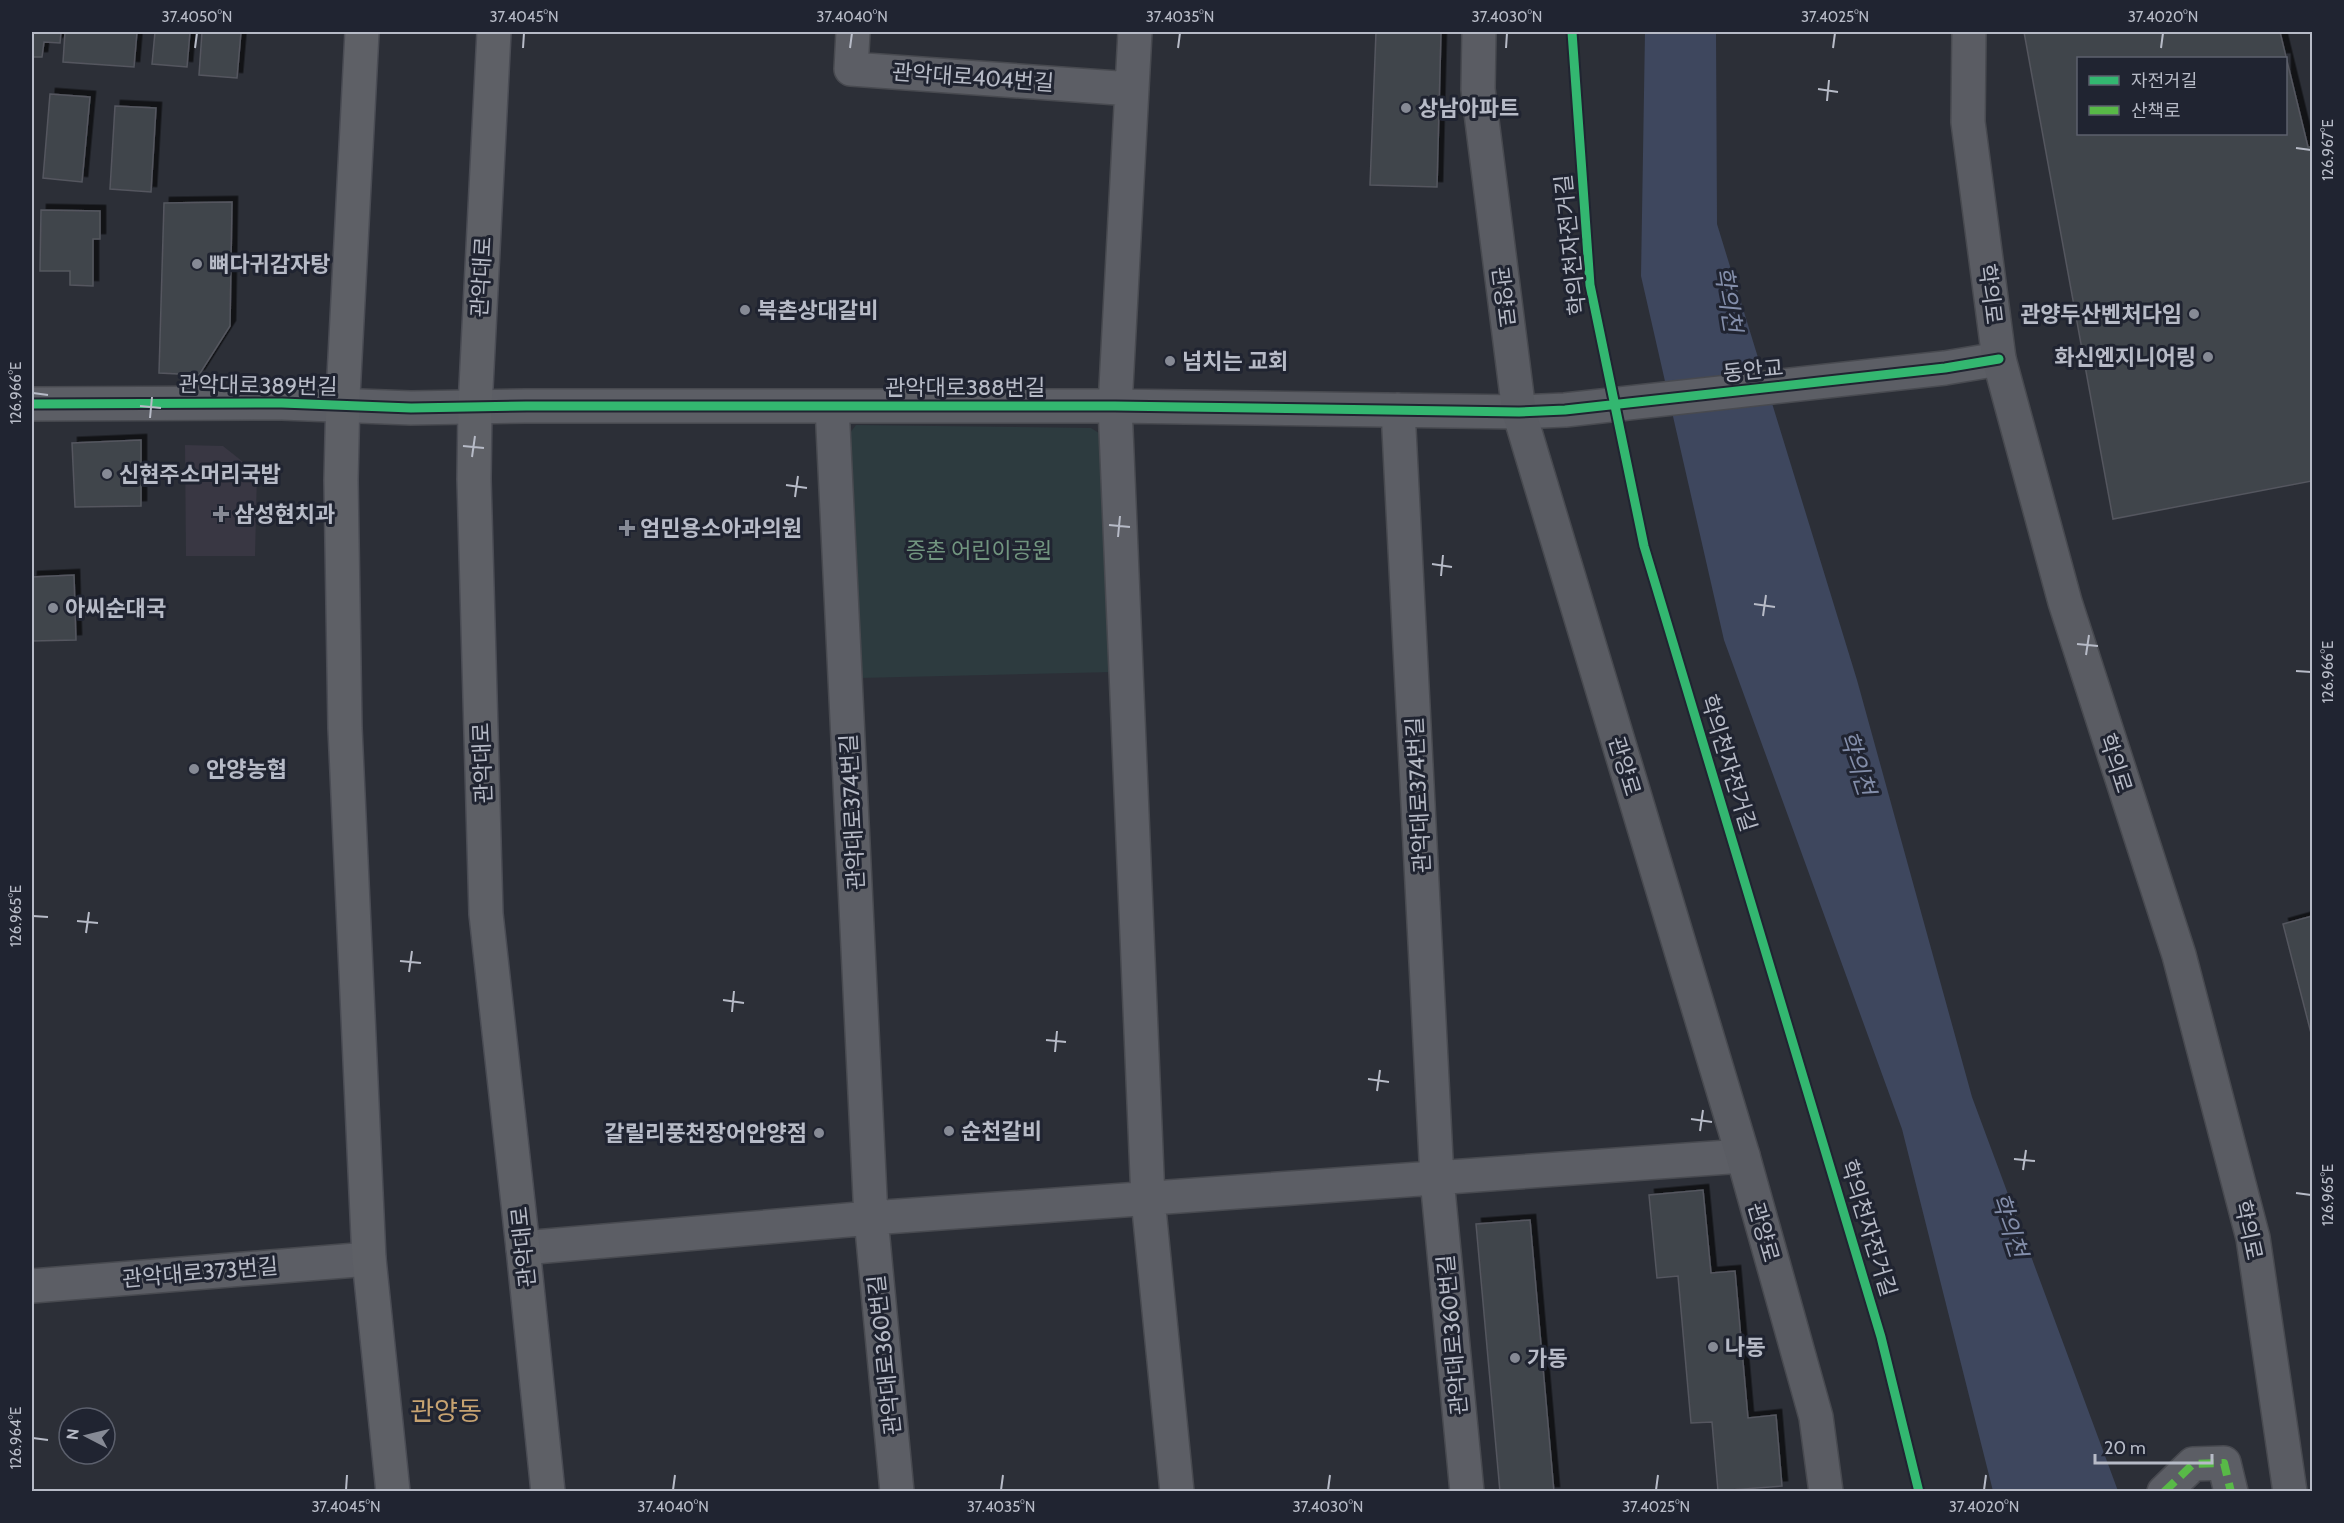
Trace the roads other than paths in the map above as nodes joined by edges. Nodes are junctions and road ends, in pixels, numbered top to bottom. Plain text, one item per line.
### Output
1 (362, 32) edge
2 (494, 32) edge
3 (853, 32) edge
4 (1135, 32) edge
5 (1479, 32) edge
6 (1969, 32) edge
7 (1132, 88) junction
8 (2000, 359) junction
9 (32, 404) edge
10 (344, 405) junction
11 (832, 406) junction
12 (1116, 406) junction
13 (475, 407) junction
14 (411, 408) joint
15 (1398, 410) junction
16 (1519, 411) junction
17 (1743, 1156) junction
18 (1437, 1179) junction
19 (1148, 1199) junction
20 (871, 1218) junction
21 (523, 1248) junction
22 (369, 1259) junction
23 (32, 1286) edge
24 (393, 1491) edge
25 (548, 1491) edge
26 (897, 1491) edge
27 (1177, 1491) edge
28 (1467, 1491) edge
29 (1826, 1491) edge
30 (2164, 1491) edge
31 (2231, 1491) edge
32 (2290, 1491) edge

1 - 10 main road
2 - 13 main road, 관악대로
3 - 7 street, 관악대로404번길
4 - 7 street
5 - 16 street, 관양로
6 - 8 street, 학의로
7 - 12 street
8 - 16 street, 동안교
8 - 32 street, 학의로
9 - 10 street, 관악대로389번길
10 - 14 street, 관악대로389번길
10 - 22 main road
11 - 12 street, 관악대로388번길
11 - 13 street, 관악대로388번길
11 - 20 street, 관악대로374번길
12 - 15 street, 관악대로388번길
12 - 19 street
13 - 14 street, 관악대로388번길
13 - 21 main road, 관악대로
15 - 16 street, 관악대로388번길
15 - 18 street, 관악대로374번길
16 - 17 street, 관양로
17 - 18 street
17 - 29 street, 관양로
18 - 19 street
18 - 28 street, 관악대로360번길
19 - 20 street
19 - 27 street
20 - 21 street
20 - 26 street, 관악대로360번길
21 - 25 main road, 관악대로
22 - 23 street, 관악대로373번길
22 - 24 main road
30 - 31 street

